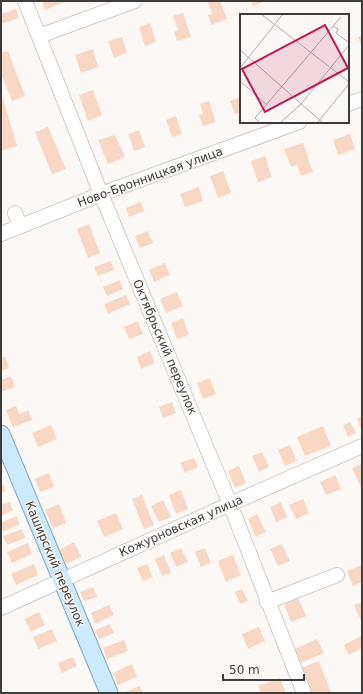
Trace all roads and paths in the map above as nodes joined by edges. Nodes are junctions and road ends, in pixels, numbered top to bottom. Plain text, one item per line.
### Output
1 (26, 1) edge
2 (135, 1) edge
3 (39, 36) junction
4 (362, 99) edge
5 (349, 104) edge
6 (296, 123) edge
7 (101, 194) junction
8 (15, 213) dead end
9 (20, 226) junction
10 (1, 234) edge
11 (1, 434) edge
12 (362, 446) edge
13 (230, 504) junction
14 (338, 575) dead end
15 (62, 579) junction
16 (267, 602) junction
17 (1, 608) edge
18 (110, 693) edge
19 (304, 693) edge

1 - 3 street, Октябрьский переулок
2 - 3 street
3 - 7 street, Октябрьский переулок
4 - 5 street
6 - 7 street, Ново-Бронницкая улица
7 - 9 street, Ново-Бронницкая улица
7 - 13 street, Октябрьский переулок
8 - 9 street
9 - 10 street, Ново-Бронницкая улица
11 - 15 main road, Каширский переулок
12 - 13 street, Кожурновская улица
13 - 15 street, Кожурновская улица
13 - 16 street, Октябрьский переулок
14 - 16 street
15 - 17 street, Кожурновская улица
15 - 18 main road, Каширский переулок
16 - 19 street, Октябрьский переулок

